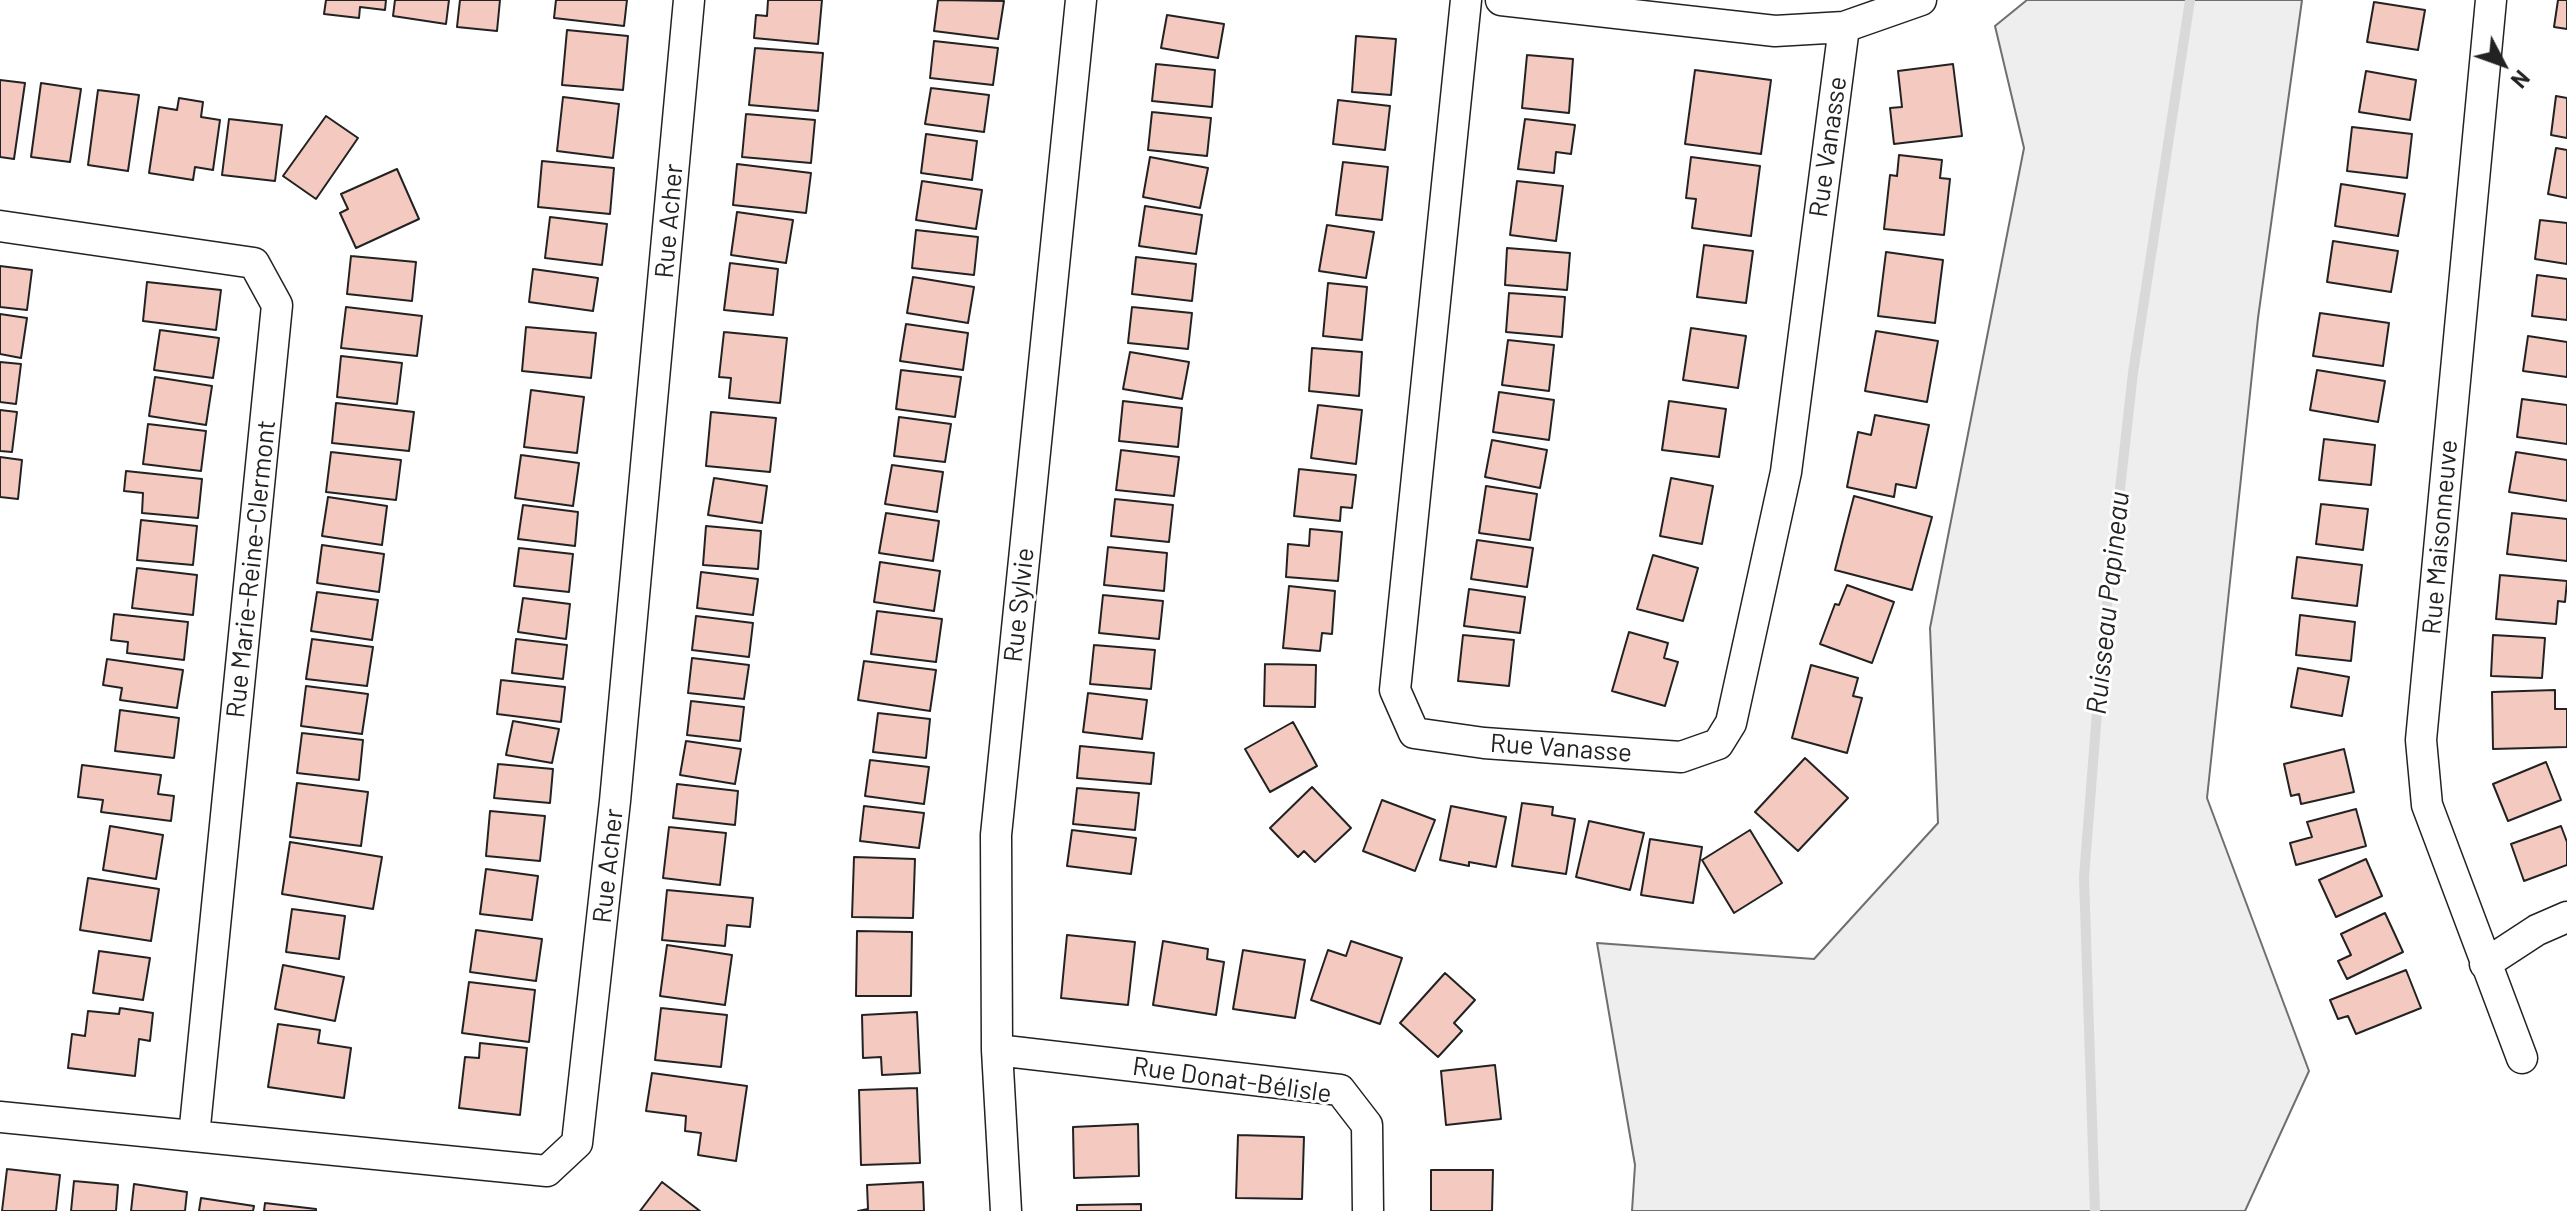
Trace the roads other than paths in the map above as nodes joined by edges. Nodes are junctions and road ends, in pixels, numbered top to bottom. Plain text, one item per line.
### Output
1 (689, 0) edge
2 (1081, 0) edge
3 (1466, 0) edge
4 (1501, 0) edge
5 (1921, 0) edge
6 (2491, 0) edge
7 (1844, 27) junction
8 (0, 226) edge
9 (2567, 917) edge
10 (2485, 964) junction
11 (997, 1050) junction
12 (2522, 1058) dead end
13 (0, 1117) edge
14 (194, 1136) junction
15 (1006, 1211) edge
16 (1368, 1211) edge

1 - 14 street, Rue Acher
2 - 11 street, Rue Sylvie
3 - 7 street, Rue Vanasse
4 - 7 street
5 - 7 street
6 - 10 street, Rue Maisonneuve
8 - 14 street, Rue Marie-Reine-Clermont
9 - 10 street
10 - 12 street, Rue Maisonneuve
11 - 15 street, Rue Sylvie
11 - 16 street, Rue Donat-Bélisle
13 - 14 street, Rue Acher

